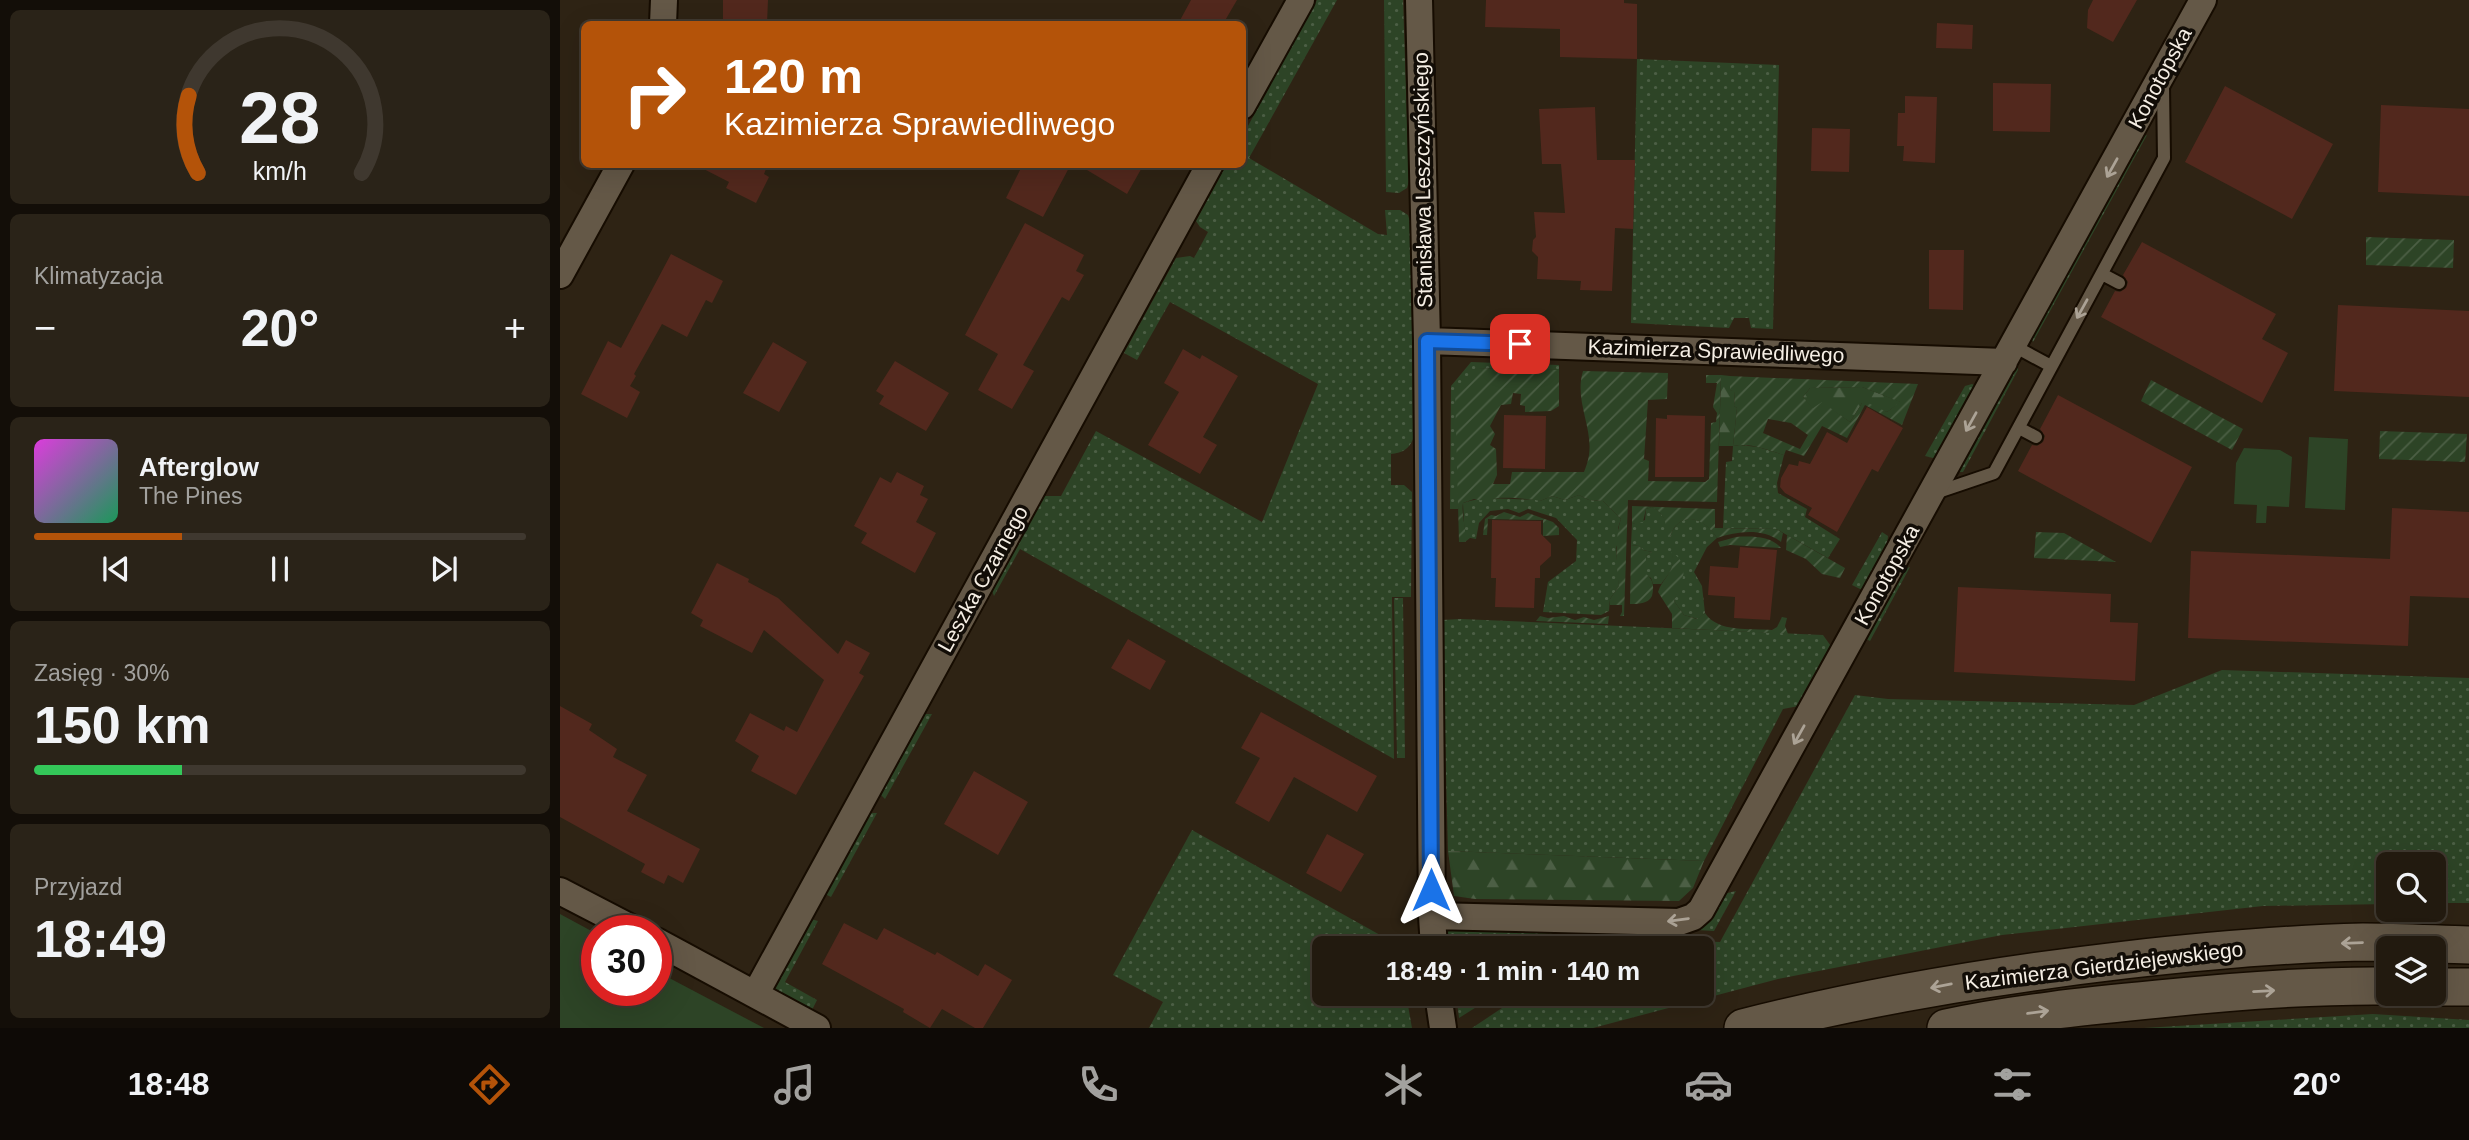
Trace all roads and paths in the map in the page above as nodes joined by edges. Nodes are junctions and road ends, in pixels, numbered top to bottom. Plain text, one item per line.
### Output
1 (664, 0) edge
2 (1301, 0) edge
3 (1419, 0) edge
4 (2203, 0) edge
5 (663, 21) edge
6 (2163, 76) junction
7 (1246, 99) edge
8 (619, 168) edge
9 (1208, 168) edge
10 (2102, 274) junction
11 (560, 275) edge
12 (2119, 284) dead end
13 (1427, 341) junction
14 (2009, 354) junction
15 (2052, 366) junction
16 (2019, 428) junction
17 (2036, 437) dead end
18 (1931, 494) junction
19 (560, 891) edge
20 (606, 915) edge
21 (1432, 916) junction
22 (1433, 936) edge
23 (2469, 945) edge
24 (672, 949) edge
25 (2376, 986) edge
26 (2446, 987) edge
27 (2469, 987) edge
28 (756, 993) junction
29 (1440, 1006) edge
30 (817, 1028) edge
31 (1443, 1028) edge
32 (1743, 1028) edge
33 (1946, 1028) edge

1 - 5 street
2 - 7 street
3 - 13 street, Stanisława Leszczyńskiego
4 - 6 street, Konotopska
6 - 10 lane
6 -> 14 street, Konotopska
8 - 11 street
9 - 28 street, Leszka Czarnego
10 - 12 lane
10 -> 15 lane
13 - 14 street, Kazimierza Sprawiedliwego
13 - 21 street, Stanisława Leszczyńskiego
14 - 15 lane
14 -> 18 street, Konotopska
15 - 16 lane
16 - 17 lane
16 - 18 lane
18 -> 21 street, Konotopska
19 - 20 street
21 - 22 street, Stanisława Leszczyńskiego
23 -> 32 street, Kazimierza Gierdziejewskiego
24 - 28 street
33 -> 25 street, Kazimierza Gierdziejewskiego
26 - 27 street
28 - 30 street
29 - 31 street

